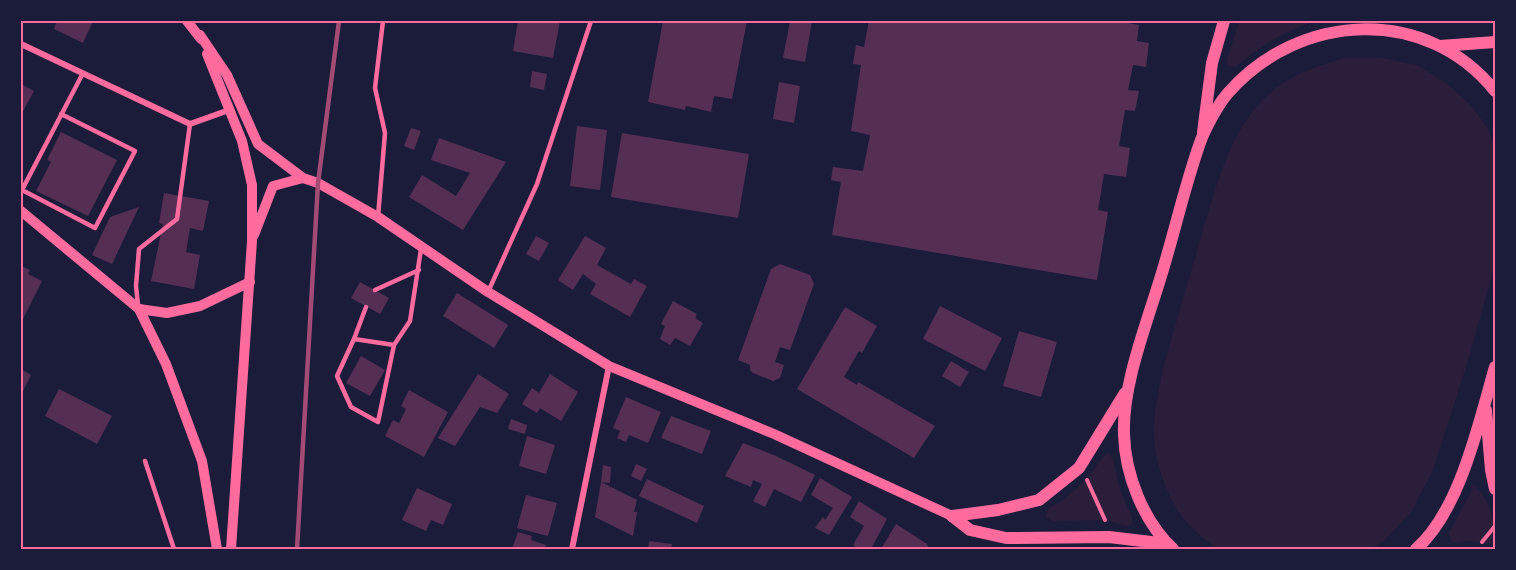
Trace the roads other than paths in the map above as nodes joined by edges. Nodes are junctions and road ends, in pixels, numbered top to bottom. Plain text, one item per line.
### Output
1 (187, 21) edge
2 (383, 21) edge
3 (591, 21) edge
4 (1224, 21) edge
5 (1382, 21) edge
6 (1402, 32) junction
7 (200, 35) junction
8 (1495, 42) edge
9 (21, 44) edge
10 (1440, 46) junction
11 (83, 73) junction
12 (1495, 91) edge
13 (229, 110) junction
14 (61, 114) junction
15 (190, 124) junction
16 (1202, 139) junction
17 (303, 178) junction
18 (21, 211) edge
19 (378, 217) junction
20 (252, 241) junction
21 (421, 246) junction
22 (418, 270) junction
23 (250, 282) junction
24 (375, 290) dead end
25 (488, 292) junction
26 (366, 307) dead end
27 (138, 309) junction
28 (354, 339) junction
29 (394, 345) junction
30 (609, 366) junction
31 (1495, 367) edge
32 (1128, 390) junction
33 (1485, 401) junction
34 (145, 460) dead end
35 (1495, 489) edge
36 (952, 516) junction
37 (1109, 537) junction
38 (1170, 547) edge
39 (174, 549) edge
40 (216, 549) edge
41 (231, 549) edge
42 (572, 549) edge
43 (1124, 549) edge
44 (1416, 549) edge

1 - 7 street
2 - 19 lane
3 - 25 lane
4 - 16 main road
5 - 6 main road
6 - 10 main road
6 - 16 main road
7 - 13 street
7 - 17 street
8 - 10 main road
9 - 11 street
10 - 12 main road
11 - 14 lane
11 - 15 street
13 - 15 street
13 - 20 street
14 - 14 lane
15 - 27 lane
16 - 32 main road
17 - 19 street
17 - 20 street
18 - 27 street
19 - 21 street
20 - 23 street
21 - 22 lane
21 - 25 street
22 - 24 lane
22 - 29 lane
23 - 27 street
23 - 41 street
25 - 30 street
26 - 28 lane
27 - 40 street
28 - 29 lane
28 - 29 lane
30 - 36 street
30 - 42 street
31 - 33 main road
32 - 36 main road
32 - 38 main road
33 - 35 main road
33 - 44 main road
34 - 39 lane
36 - 37 main road
37 - 38 main road
37 - 43 main road

